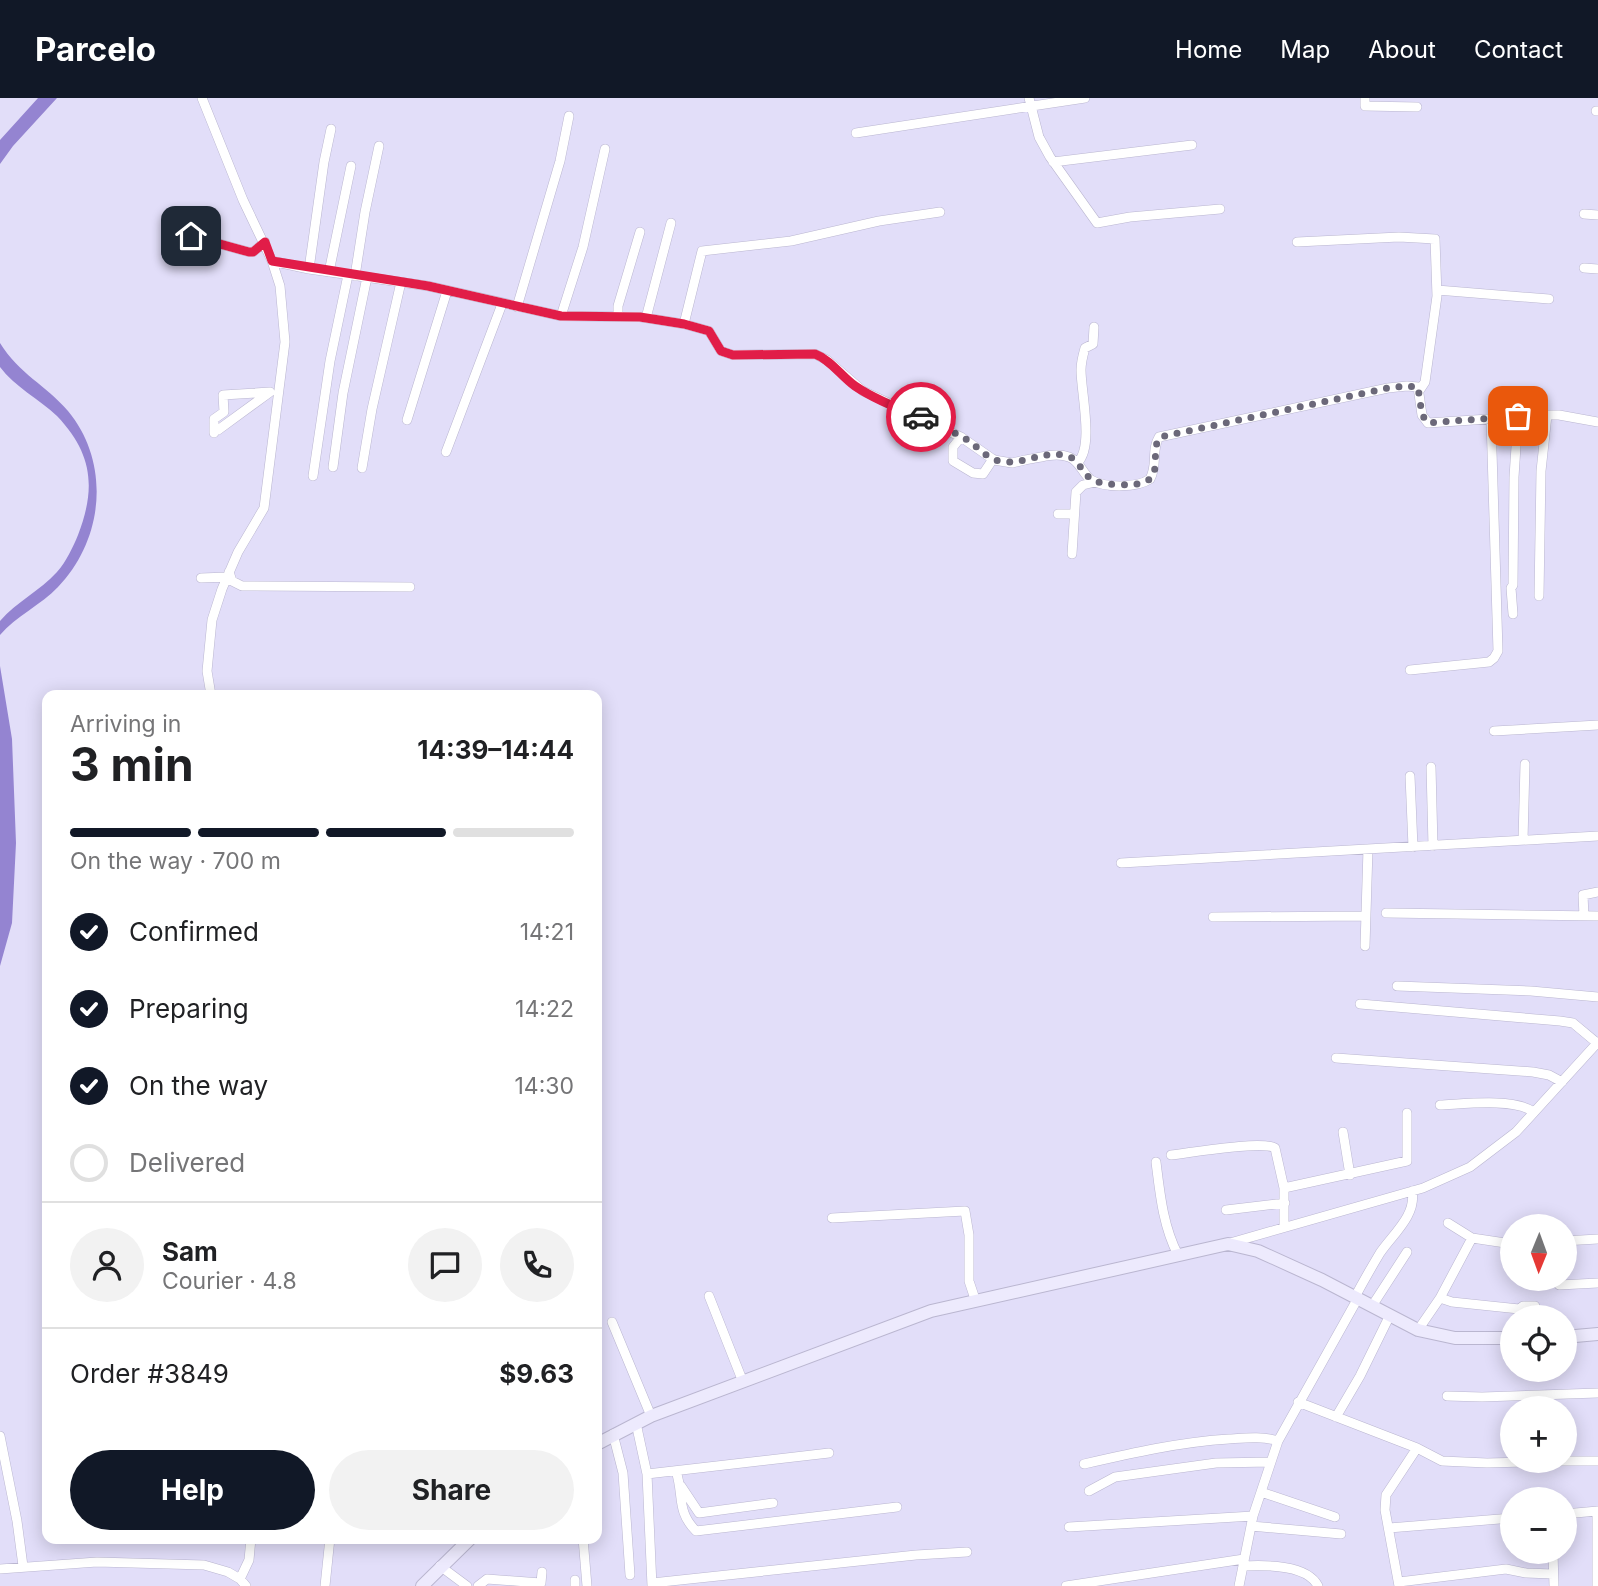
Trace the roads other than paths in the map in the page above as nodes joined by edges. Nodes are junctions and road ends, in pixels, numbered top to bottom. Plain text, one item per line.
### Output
1 (202, 98) edge
2 (1085, 98) edge
3 (1365, 98) edge
4 (1031, 102) edge
5 (1418, 107) dead end
6 (569, 116) dead end
7 (331, 129) dead end
8 (856, 133) dead end
9 (1192, 145) dead end
10 (379, 146) dead end
11 (605, 149) dead end
12 (1053, 162) junction
13 (352, 166) dead end
14 (1220, 209) dead end
15 (940, 212) dead end
16 (1584, 214) dead end
17 (1598, 215) edge
18 (671, 223) dead end
19 (640, 232) dead end
20 (191, 236) dead end
21 (265, 242) junction
22 (1297, 242) dead end
23 (272, 261) junction
24 (1584, 268) dead end
25 (309, 269) junction
26 (1598, 269) edge
27 (329, 272) junction
28 (351, 275) junction
29 (367, 277) junction
30 (401, 282) junction
31 (1437, 290) junction
32 (447, 291) junction
33 (1549, 299) dead end
34 (502, 303) junction
35 (517, 307) junction
36 (618, 315) junction
37 (561, 316) junction
38 (646, 318) junction
39 (684, 324) junction
40 (1094, 327) dead end
41 (281, 377) junction
42 (1419, 391) junction
43 (270, 392) junction
44 (1546, 415) junction
45 (1518, 416) junction
46 (1491, 418) junction
47 (407, 419) dead end
48 (1598, 422) edge
49 (961, 437) junction
50 (446, 452) dead end
51 (993, 459) junction
52 (1077, 463) junction
53 (333, 467) dead end
54 (362, 468) dead end
55 (313, 476) dead end
56 (1095, 482) junction
57 (1058, 514) dead end
58 (1074, 514) junction
59 (1072, 554) dead end
60 (228, 575) junction
61 (201, 578) dead end
62 (410, 587) dead end
63 (1539, 596) dead end
64 (1515, 610) dead end
65 (1410, 670) dead end
66 (210, 690) edge
67 (1598, 724) edge
68 (1494, 731) dead end
69 (1525, 764) dead end
70 (1431, 767) dead end
71 (1410, 776) dead end
72 (1598, 836) edge
73 (1522, 839) junction
74 (1433, 846) junction
75 (1413, 847) junction
76 (1368, 849) junction
77 (1121, 863) dead end
78 (1598, 892) edge
79 (1386, 912) dead end
80 (1366, 916) junction
81 (1584, 916) junction
82 (1598, 916) edge
83 (1213, 917) dead end
84 (1365, 946) dead end
85 (1398, 986) dead end
86 (1598, 997) edge
87 (1360, 1004) dead end
88 (1573, 1023) junction
89 (1585, 1027) dead end
90 (1598, 1043) edge
91 (1336, 1058) dead end
92 (1562, 1082) junction
93 (1440, 1105) dead end
94 (1532, 1111) junction
95 (1407, 1113) dead end
96 (1343, 1132) dead end
97 (1171, 1155) dead end
98 (1156, 1162) dead end
99 (1350, 1175) junction
100 (1284, 1188) junction
101 (1412, 1191) junction
102 (1284, 1203) junction
103 (1226, 1210) dead end
104 (832, 1218) dead end
105 (1448, 1223) dead end
106 (1284, 1227) junction
107 (1472, 1238) junction
108 (1598, 1239) edge
109 (1577, 1240) edge
110 (1500, 1242) edge
111 (1228, 1244) junction
112 (1407, 1252) dead end
113 (1178, 1255) junction
114 (1598, 1283) edge
115 (1577, 1284) edge
116 (709, 1296) dead end
117 (1356, 1298) junction
118 (1440, 1298) junction
119 (975, 1299) junction
120 (1371, 1306) junction
121 (1500, 1307) edge
122 (1390, 1315) junction
123 (612, 1322) dead end
124 (1418, 1330) junction
125 (1598, 1334) edge
126 (1577, 1336) edge
127 (1500, 1338) edge
128 (743, 1382) junction
129 (1598, 1392) edge
130 (1447, 1396) dead end
131 (1298, 1402) junction
132 (651, 1416) junction
133 (1336, 1417) junction
134 (636, 1423) junction
135 (613, 1434) junction
136 (0, 1436) edge
137 (1278, 1440) junction
138 (602, 1441) edge
139 (1417, 1448) junction
140 (829, 1452) dead end
141 (1577, 1461) edge
142 (1598, 1461) edge
143 (1271, 1462) junction
144 (1500, 1462) edge
145 (1084, 1464) dead end
146 (676, 1471) junction
147 (647, 1474) junction
148 (681, 1484) junction
149 (1089, 1491) dead end
150 (1261, 1492) junction
151 (773, 1503) dead end
152 (897, 1507) dead end
153 (1597, 1511) edge
154 (1577, 1513) edge
155 (1254, 1516) junction
156 (1335, 1517) dead end
157 (1500, 1519) edge
158 (1251, 1526) junction
159 (1069, 1527) dead end
160 (1389, 1528) junction
161 (1341, 1534) dead end
162 (250, 1544) edge
163 (329, 1544) edge
164 (464, 1544) edge
165 (584, 1544) edge
166 (967, 1552) dead end
167 (1243, 1562) junction
168 (1553, 1564) edge
169 (23, 1566) junction
170 (440, 1566) junction
171 (0, 1569) edge
172 (542, 1572) dead end
173 (1553, 1574) junction
174 (630, 1575) dead end
175 (243, 1583) edge
176 (1399, 1584) edge
177 (652, 1585) edge
178 (325, 1586) edge
179 (422, 1586) edge
180 (467, 1586) edge
181 (478, 1586) edge
182 (587, 1586) edge
183 (1066, 1586) edge
184 (1239, 1586) edge
185 (1318, 1586) edge
186 (1554, 1586) edge
187 (1597, 1586) edge

1 - 21 street
2 - 4 street
3 - 5 street
4 - 8 street
4 - 12 street
6 - 35 street
7 - 25 street
9 - 12 street
10 - 28 street
11 - 37 street
12 - 14 street
13 - 27 street
15 - 39 street
16 - 17 street
18 - 38 street
19 - 36 street
20 - 21 street
21 - 23 street
22 - 31 street
23 - 25 street
23 - 41 street
24 - 26 street
25 - 27 street
27 - 28 street
28 - 29 street
28 - 55 street
29 - 30 street
29 - 53 street
30 - 32 street
30 - 54 street
31 - 33 street
31 - 42 street
32 - 34 street
32 - 47 street
34 - 35 street
34 - 50 street
35 - 37 street
36 - 37 street
36 - 38 street
38 - 39 street
39 - 49 street
40 - 52 street
41 - 43 street
41 - 60 street
42 - 46 street
42 - 56 street
43 - 43 street
44 - 45 street
44 - 48 street
44 - 63 street
45 - 46 street
45 - 64 street
46 - 65 street
49 - 51 street
49 - 51 street
51 - 52 street
52 - 56 street
56 - 58 street
57 - 58 street
58 - 59 street
60 - 61 street
60 - 62 street
60 - 66 street
67 - 68 street
69 - 73 street
70 - 74 street
71 - 75 street
72 - 73 street
73 - 74 street
74 - 75 street
75 - 76 street
76 - 77 street
76 - 80 street
78 - 81 street
79 - 81 street
80 - 83 street
80 - 84 street
81 - 82 street
85 - 86 street
87 - 88 street
88 - 89 street
88 - 90 street
90 - 92 street
91 - 92 street
92 - 94 street
93 - 94 street
94 - 101 street
95 - 99 street
96 - 99 street
97 - 100 street
98 - 113 street
99 - 100 street
100 - 102 street
101 - 106 street
101 - 117 street
102 - 103 street
102 - 106 street
104 - 119 street
105 - 107 street
106 - 111 street
107 - 110 street
107 - 118 street
108 - 109 street
111 - 113 main road
111 - 117 main road
112 - 120 street
113 - 119 main road
114 - 115 street
116 - 128 street
117 - 120 main road
117 - 131 street
118 - 121 street
118 - 124 street
119 - 128 main road
120 - 122 main road
122 - 124 main road
122 - 133 street
123 - 132 street
124 - 127 main road
125 - 126 main road
128 - 132 main road
129 - 130 street
131 - 133 street
131 - 137 street
132 - 134 main road
133 - 139 street
134 - 135 main road
134 - 147 street
135 - 138 main road
135 - 174 street
136 - 169 street
137 - 143 street
137 - 145 street
139 - 144 street
139 - 160 street
140 - 146 street
141 - 142 street
143 - 149 street
143 - 150 street
146 - 147 street
146 - 148 street
147 - 177 street
148 - 151 street
148 - 152 street
150 - 155 street
150 - 156 street
153 - 154 street
153 - 187 street
155 - 158 street
155 - 159 street
157 - 160 street
158 - 161 street
158 - 167 street
160 - 176 street
162 - 175 street
163 - 178 street
164 - 170 main road
165 - 182 street
166 - 177 street
167 - 183 street
167 - 184 street
167 - 185 street
168 - 173 street
169 - 171 street
169 - 175 street
170 - 179 main road
170 - 180 street
172 - 181 street
173 - 176 street
173 - 186 street

